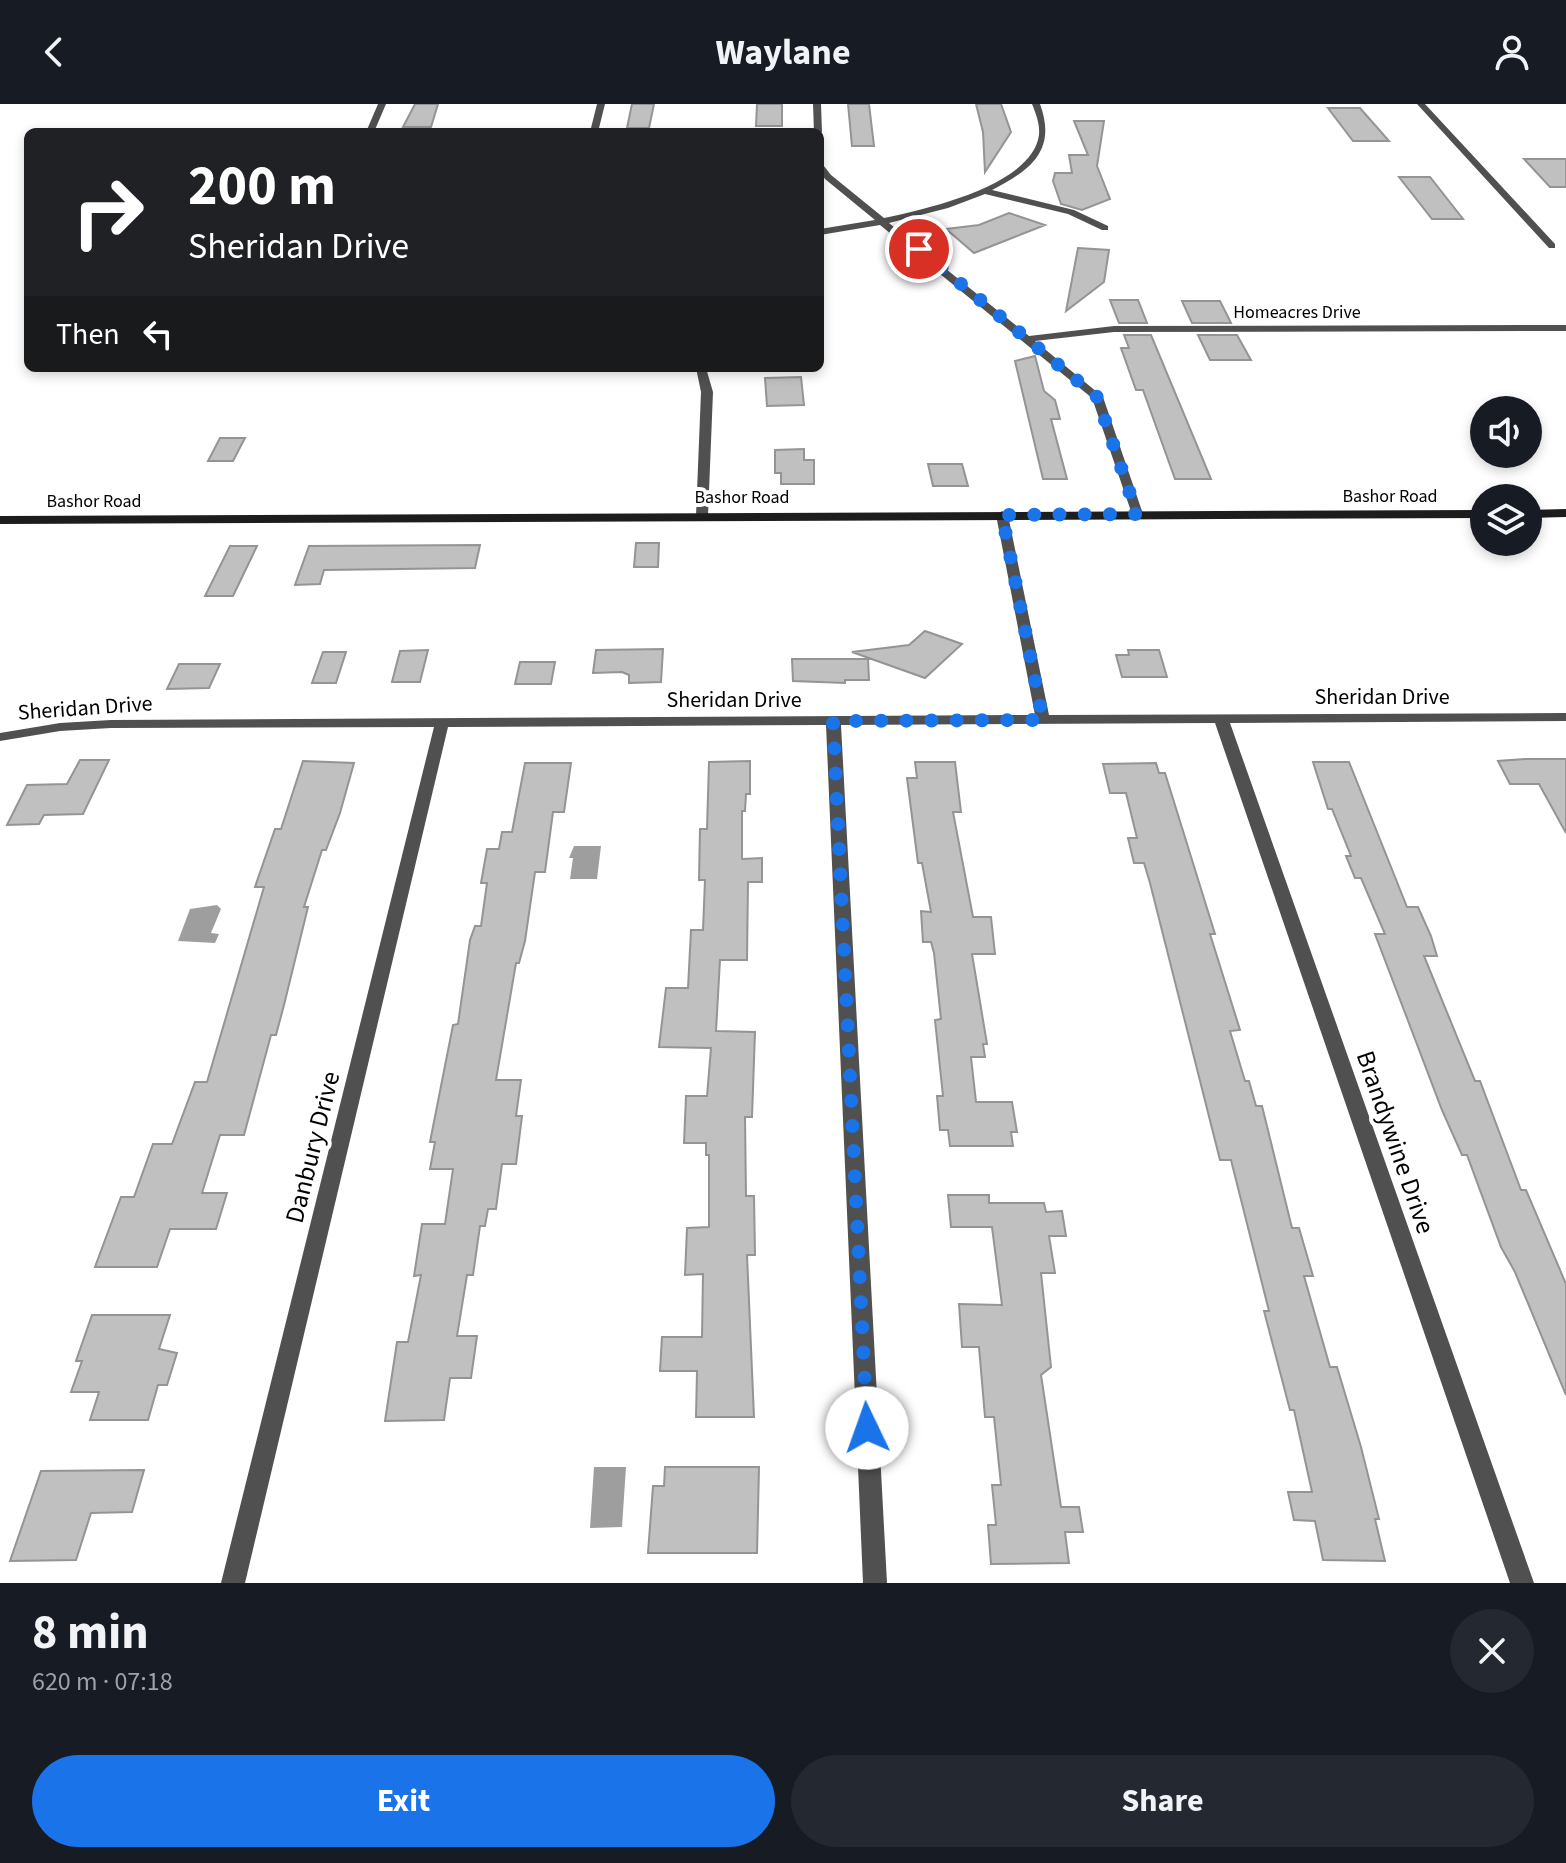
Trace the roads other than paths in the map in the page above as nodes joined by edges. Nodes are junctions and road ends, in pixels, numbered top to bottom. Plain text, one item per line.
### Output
1 (382, 104) edge
2 (601, 104) edge
3 (817, 104) edge
4 (1036, 104) edge
5 (1421, 104) edge
6 (372, 128) edge
7 (595, 128) edge
8 (818, 128) edge
9 (824, 170) edge
10 (985, 191) junction
11 (885, 221) junction
12 (1105, 228) dead end
13 (824, 231) edge
14 (1552, 246) dead end
15 (1566, 328) edge
16 (1029, 339) junction
17 (702, 372) edge
18 (1566, 513) edge
19 (1137, 514) junction
20 (1470, 514) edge
21 (1542, 514) edge
22 (1002, 515) junction
23 (702, 516) junction
24 (0, 520) edge
25 (1566, 717) edge
26 (1221, 719) junction
27 (1043, 720) junction
28 (833, 721) junction
29 (442, 723) junction
30 (0, 737) edge
31 (233, 1583) edge
32 (875, 1583) edge
33 (1522, 1583) edge

1 - 6 street
2 - 7 street
3 - 8 street
4 - 10 street
5 - 14 street
9 - 11 street
10 - 11 street
10 - 12 street
11 - 13 street
11 - 16 street
15 - 16 street, Homeacres Drive
16 - 19 street
17 - 23 street
18 - 21 street
19 - 20 street, Bashor Road
19 - 22 street, Bashor Road
22 - 23 street, Bashor Road
22 - 27 street
23 - 24 street, Bashor Road
25 - 26 street, Sheridan Drive
26 - 27 street, Sheridan Drive
26 - 33 street, Brandywine Drive
27 - 28 street, Sheridan Drive
28 - 29 street, Sheridan Drive
28 - 32 street
29 - 30 street, Sheridan Drive
29 - 31 street, Danbury Drive

